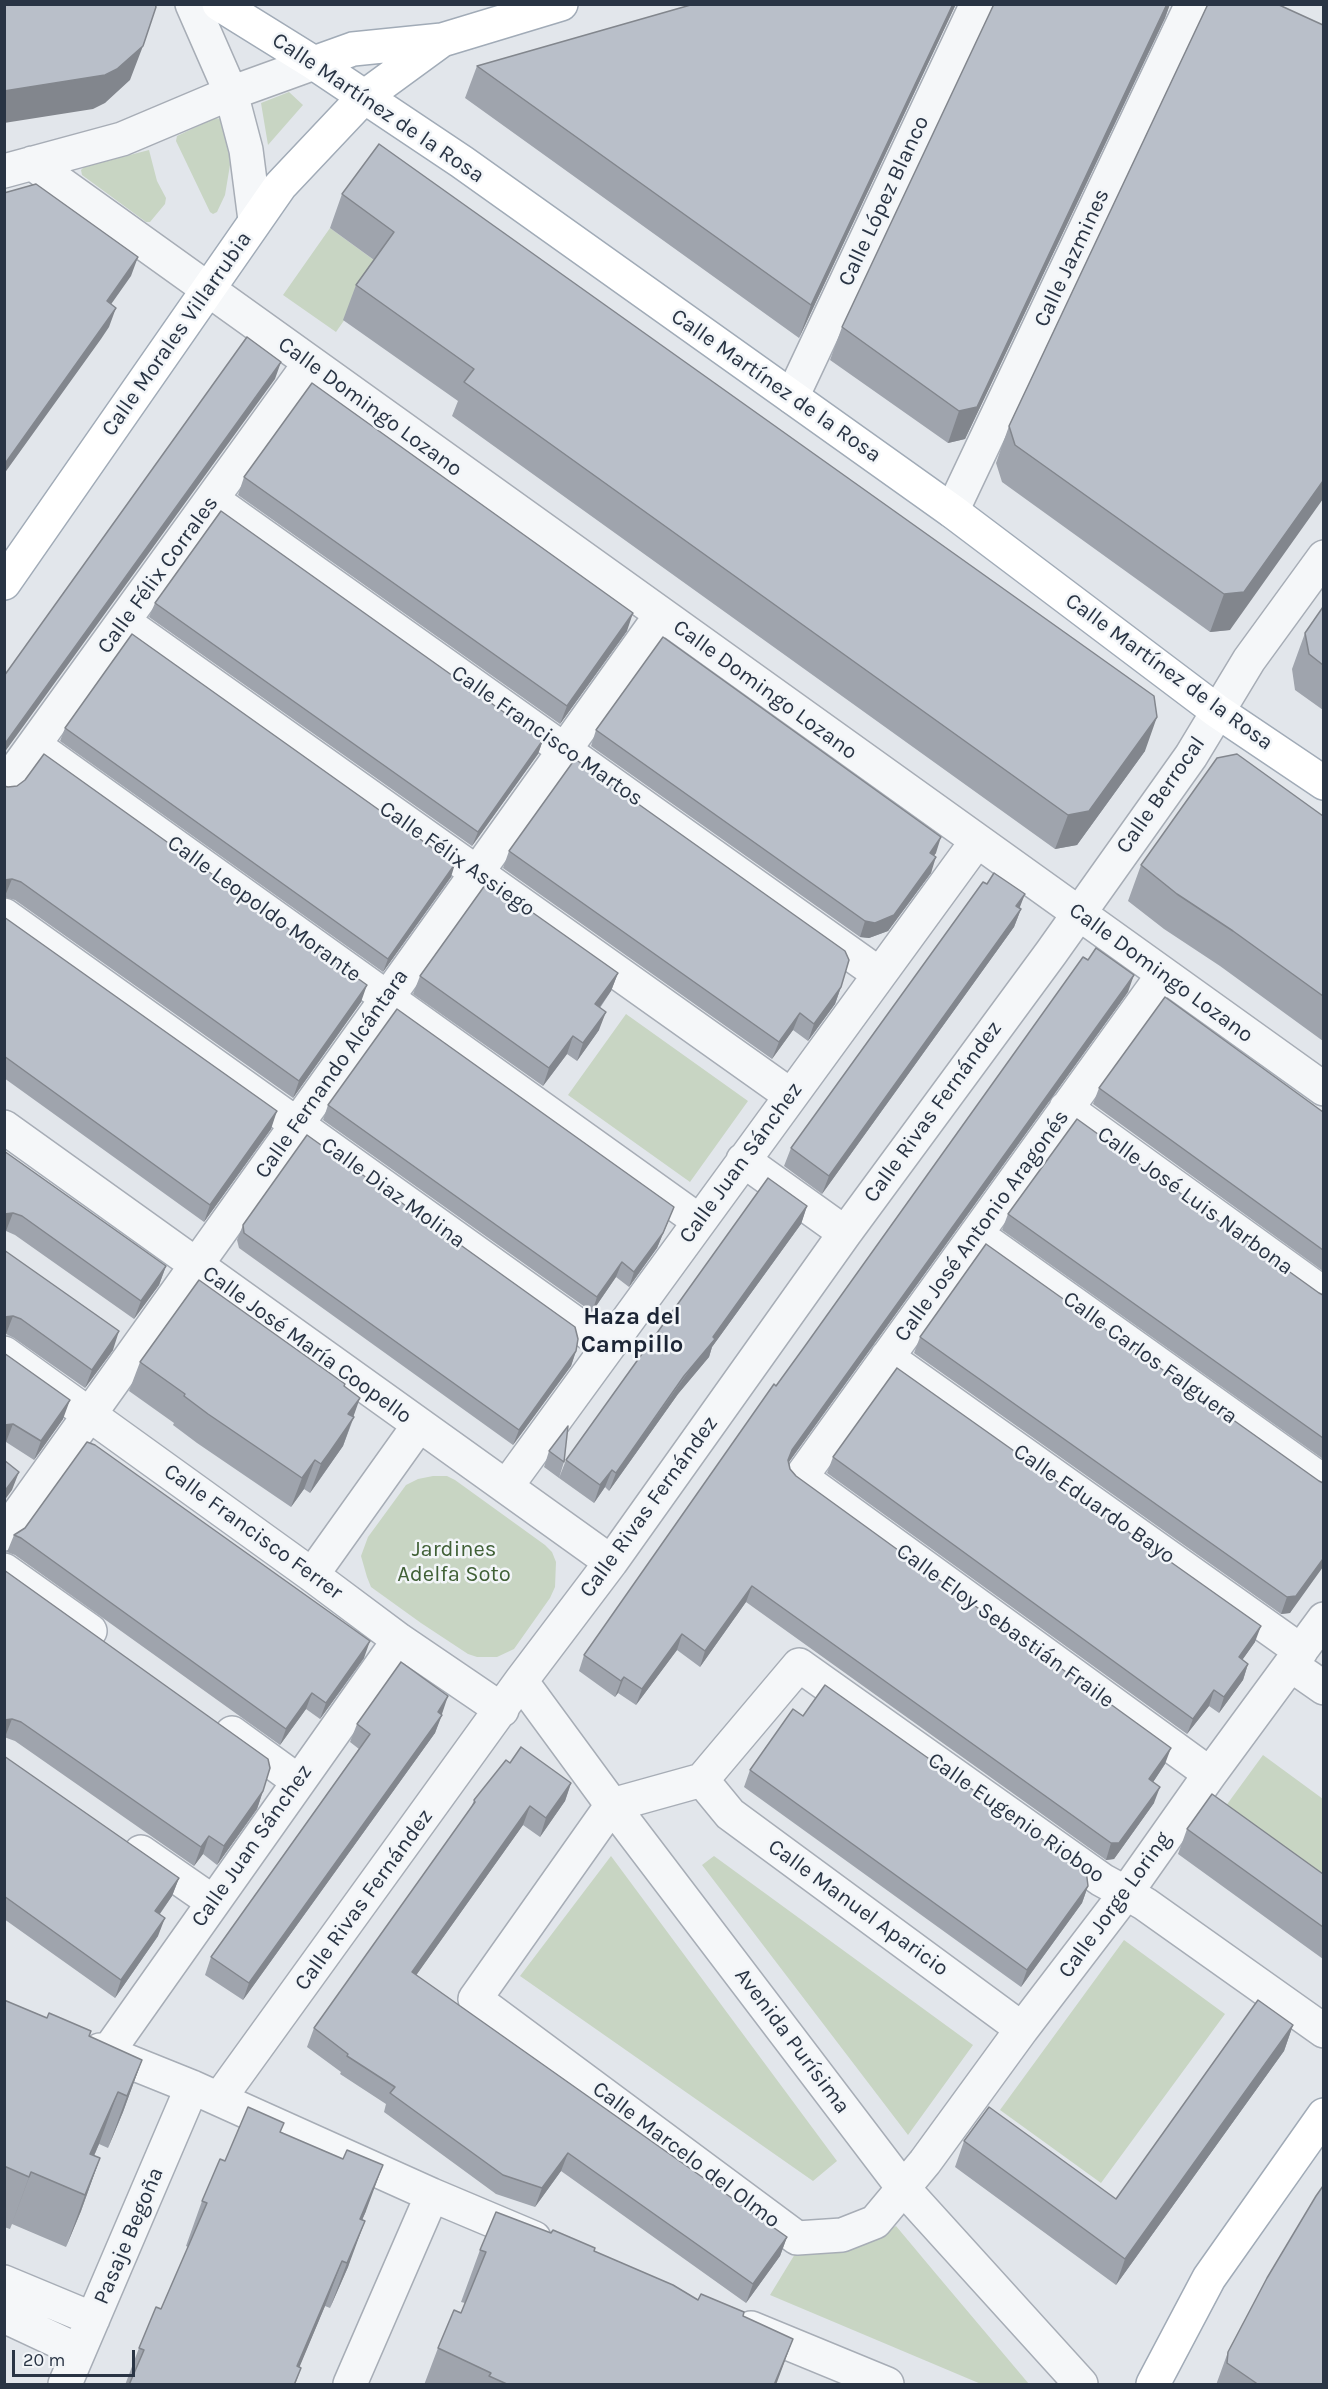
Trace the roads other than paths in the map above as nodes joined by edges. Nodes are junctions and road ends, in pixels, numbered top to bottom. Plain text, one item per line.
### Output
1 (187, 4) edge
2 (192, 4) edge
3 (219, 4) edge
4 (977, 4) edge
5 (1192, 4) edge
6 (547, 6) edge
7 (442, 40) junction
8 (314, 63) junction
9 (231, 93) junction
10 (364, 97) junction
11 (185, 112) junction
12 (18, 167) edge
13 (255, 220) junction
14 (208, 290) junction
15 (310, 363) junction
16 (792, 397) junction
17 (213, 500) junction
18 (952, 511) junction
19 (1323, 556) edge
20 (4, 583) edge
21 (661, 615) junction
22 (123, 622) junction
23 (1217, 711) junction
24 (34, 745) junction
25 (565, 749) junction
26 (1323, 783) edge
27 (4, 786) edge
28 (976, 841) junction
29 (476, 873) junction
30 (1079, 914) junction
31 (4, 915) edge
32 (879, 974) junction
33 (1163, 975) junction
34 (387, 997) junction
35 (1323, 1089) edge
36 (790, 1095) junction
37 (1066, 1108) junction
38 (296, 1124) junction
39 (4, 1127) edge
40 (743, 1160) junction
41 (699, 1221) junction
42 (845, 1233) junction
43 (976, 1234) junction
44 (197, 1265) junction
45 (1323, 1294) edge
46 (607, 1346) junction
47 (4, 1353) edge
48 (888, 1357) junction
49 (91, 1414) junction
50 (419, 1425) junction
51 (801, 1477) joint
52 (1323, 1482) edge
53 (506, 1486) junction
54 (4, 1534) edge
55 (610, 1562) junction
56 (4, 1570) edge
57 (312, 1575) junction
58 (1323, 1619) edge
59 (399, 1640) junction
60 (118, 1652) edge
61 (1296, 1658) junction
62 (521, 1681) junction
63 (1323, 1688) edge
64 (502, 1710) junction
65 (204, 1713) edge
66 (1210, 1774) junction
67 (702, 1780) junction
68 (298, 1781) junction
69 (612, 1805) junction
70 (118, 1836) edge
71 (1126, 1893) junction
72 (213, 1902) junction
73 (1022, 2029) junction
74 (1323, 2031) edge
75 (69, 2037) edge
76 (106, 2052) junction
77 (206, 2093) junction
78 (1323, 2115) edge
79 (904, 2189) junction
80 (432, 2195) junction
81 (561, 2249) edge
82 (4, 2282) edge
83 (4, 2316) edge
84 (722, 2316) edge
85 (93, 2319) junction
86 (79, 2351) junction
87 (65, 2385) edge
88 (350, 2385) edge
89 (886, 2385) edge
90 (1081, 2385) edge
91 (1153, 2385) edge

1 - 11 street
2 - 9 street
3 - 8 main road, Calle Martínez de la Rosa
4 - 16 street, Calle López Blanco
5 - 18 street, Calle Jazmines
6 - 7 main road
7 - 8 main road
7 - 10 main road, Calle Morales Villarrubia
8 - 9 street
8 - 10 main road, Calle Martínez de la Rosa
9 - 11 street
9 - 13 street
10 - 13 main road, Calle Morales Villarrubia
10 - 16 main road, Calle Martínez de la Rosa
11 - 12 street
12 - 14 street, Calle Domingo Lozano
13 - 14 main road, Calle Morales Villarrubia
14 - 15 street, Calle Domingo Lozano
14 - 20 main road, Calle Morales Villarrubia
15 - 17 street, Calle Félix Corrales
15 - 21 street, Calle Domingo Lozano
16 - 18 main road, Calle Martínez de la Rosa
17 - 22 street, Calle Félix Corrales
17 - 25 street, Calle Francisco Martos
18 - 23 main road, Calle Martínez de la Rosa
19 - 23 street, Calle Berrocal
21 - 25 street, Calle Fernando Alcántara
21 - 28 street, Calle Domingo Lozano
22 - 24 street, Calle Félix Corrales
22 - 29 street, Calle Félix Assiego
23 - 26 main road, Calle Martínez de la Rosa
23 - 30 street, Calle Berrocal
24 - 27 street, Calle Félix Corrales
24 - 34 street, Calle Leopoldo Morante
25 - 29 street, Calle Fernando Alcántara
25 - 32 street, Calle Francisco Martos
28 - 30 street, Calle Domingo Lozano
28 - 32 street, Calle Juan Sánchez
29 - 34 street, Calle Fernando Alcántara
29 - 36 street, Calle Félix Assiego
30 - 33 street, Calle Domingo Lozano
30 - 42 street, Calle Rivas Fernández
31 - 38 street, Calle Diaz Molina
32 - 36 street, Calle Juan Sánchez
33 - 35 street, Calle Domingo Lozano
33 - 37 street, Calle José Antonio Aragonés
34 - 38 street, Calle Fernando Alcántara
34 - 41 street, Calle Leopoldo Morante
36 - 40 street, Calle Juan Sánchez
37 - 43 street, Calle José Antonio Aragonés
37 - 45 street, Calle José Luis Narbona
38 - 44 street, Calle Fernando Alcántara
38 - 46 street, Calle Diaz Molina
39 - 44 street, Calle José María Coopello
40 - 41 street, Calle Juan Sánchez
40 - 42 street
41 - 46 street, Calle Juan Sánchez
42 - 55 street, Calle Rivas Fernández
43 - 48 street, Calle José Antonio Aragonés
43 - 52 street, Calle Carlos Falguera
44 - 49 street, Calle Fernando Alcántara
44 - 50 street, Calle José María Coopello
46 - 53 street, Calle Juan Sánchez
47 - 49 street, Calle Francisco Ferrer
48 - 51 street, Calle José Antonio Aragonés
48 - 61 street, Calle Eduardo Bayo
49 - 54 street, Calle Fernando Alcántara
49 - 57 street, Calle Francisco Ferrer
50 - 53 street, Calle José María Coopello
50 - 57 street
51 - 66 street, Calle Eloy Sebastián Fraile
53 - 55 street, Calle José María Coopello
55 - 62 street, Calle Rivas Fernández
56 - 60 street
57 - 59 street, Calle Francisco Ferrer
58 - 61 street, Calle Jorge Loring
59 - 64 street, Calle Francisco Ferrer
59 - 68 street, Calle Juan Sánchez
61 - 63 street, Calle Eduardo Bayo
61 - 66 street, Calle Jorge Loring
62 - 64 street, Calle Rivas Fernández
62 - 69 street, Avenida Purísima
64 - 77 street, Calle Rivas Fernández
65 - 68 street
66 - 71 street, Calle Jorge Loring
67 - 69 street
67 - 71 street, Calle Eugenio Rioboo
67 - 73 street, Calle Manuel Aparicio
68 - 72 street, Calle Juan Sánchez
69 - 79 street, Avenida Purísima
69 - 79 street, Calle Marcelo del Olmo
70 - 72 street
71 - 73 street, Calle Jorge Loring
71 - 74 street, Calle Eugenio Rioboo
72 - 76 street, Calle Juan Sánchez
73 - 79 street, Calle Jorge Loring
75 - 76 street
76 - 77 street
77 - 80 street
77 - 85 street, Pasaje Begoña
78 - 91 main road
79 - 90 street, Avenida Purísima
80 - 81 street
80 - 88 street
82 - 85 street
83 - 86 street
84 - 89 street
85 - 86 street, Pasaje Begoña
86 - 87 street, Pasaje Begoña

